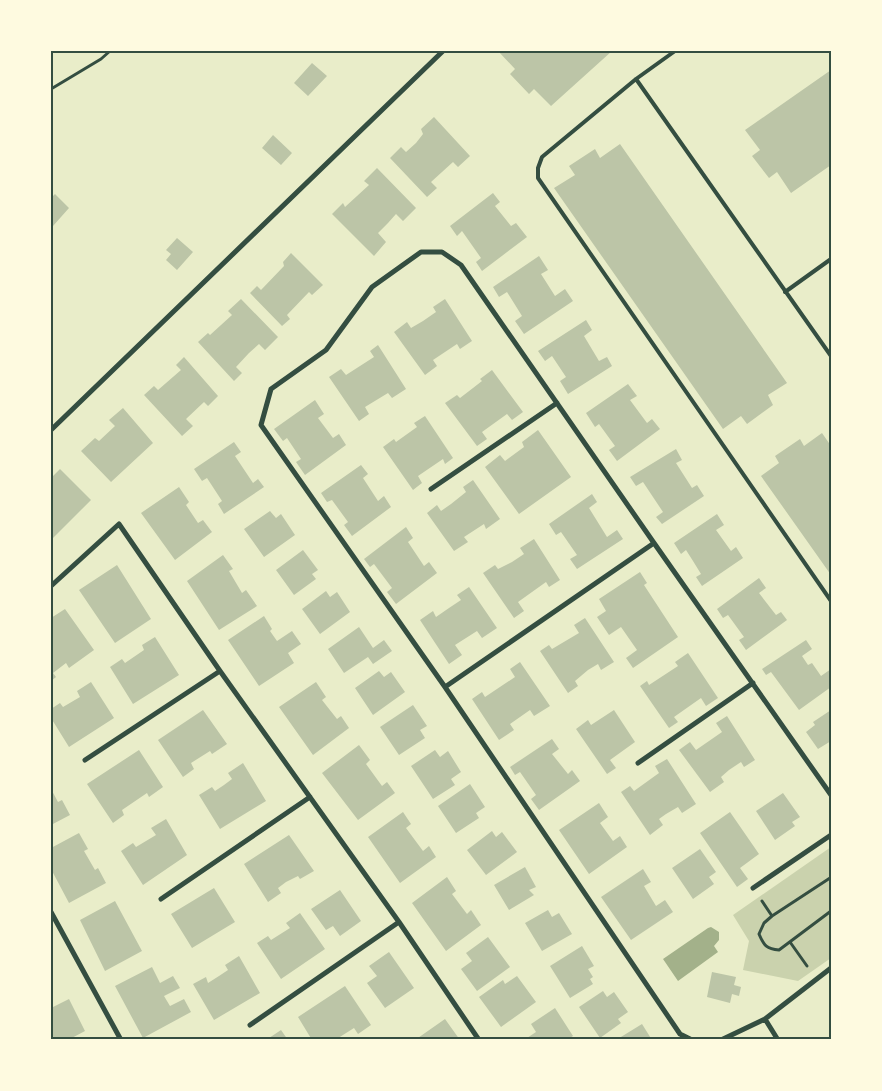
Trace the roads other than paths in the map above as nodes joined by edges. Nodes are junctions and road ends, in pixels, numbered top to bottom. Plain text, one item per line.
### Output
1 (443, 51) edge
2 (674, 51) edge
3 (636, 79) junction
4 (831, 259) edge
5 (785, 292) junction
6 (831, 356) edge
7 (556, 403) junction
8 (51, 430) edge
9 (431, 489) dead end
10 (654, 543) junction
11 (51, 586) edge
12 (831, 601) edge
13 (220, 671) junction
14 (753, 683) junction
15 (444, 687) junction
16 (85, 760) dead end
17 (638, 763) dead end
18 (831, 794) edge
19 (310, 797) junction
20 (831, 836) edge
21 (753, 888) dead end
22 (161, 899) dead end
23 (51, 912) edge
24 (399, 922) junction
25 (831, 968) edge
26 (765, 1019) junction
27 (250, 1025) dead end
28 (121, 1040) edge
29 (479, 1040) edge
30 (692, 1040) edge
31 (721, 1040) edge
32 (778, 1040) edge

1 - 8 street
2 - 3 lane
3 - 5 lane
3 - 12 lane
4 - 5 lane
5 - 6 lane
7 - 9 street
7 - 10 street
7 - 15 street
10 - 14 street
10 - 15 street
11 - 13 street
13 - 16 street
13 - 19 street
14 - 17 street
14 - 18 street
15 - 30 street
19 - 22 street
19 - 24 street
20 - 21 street
23 - 28 street
24 - 27 street
24 - 29 street
25 - 26 street
26 - 31 street
26 - 32 street

